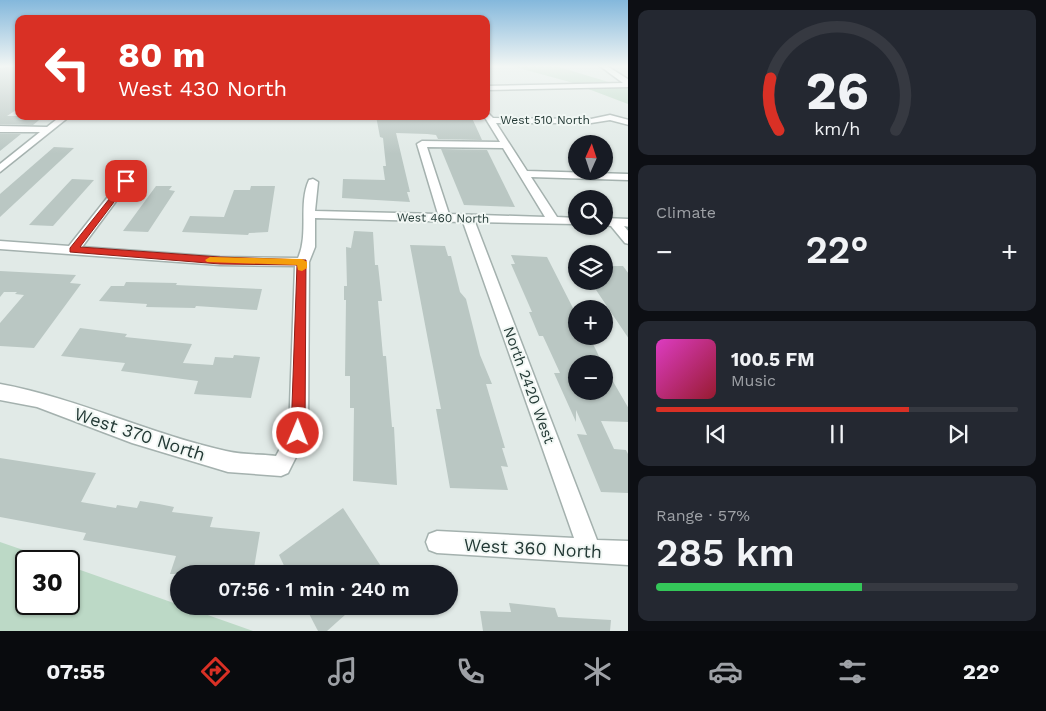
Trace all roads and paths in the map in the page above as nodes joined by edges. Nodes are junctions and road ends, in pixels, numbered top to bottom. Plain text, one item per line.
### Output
1 (490, 116) edge
2 (490, 119) edge
3 (61, 120) edge
4 (628, 123) edge
5 (0, 129) edge
6 (49, 130) junction
7 (506, 145) junction
8 (0, 169) edge
9 (524, 174) junction
10 (628, 177) edge
11 (126, 181) dead end
12 (313, 182) dead end
13 (309, 214) junction
14 (445, 219) junction
15 (468, 219) junction
16 (553, 220) junction
17 (568, 221) edge
18 (613, 222) edge
19 (628, 223) edge
20 (613, 226) edge
21 (628, 240) edge
22 (0, 245) edge
23 (73, 250) junction
24 (302, 262) junction
25 (0, 392) edge
26 (437, 542) dead end
27 (590, 551) junction
28 (628, 553) edge

1 - 4 street, West 510 North
2 - 7 street
3 - 6 street
5 - 6 street
6 - 8 street
7 - 9 street
7 - 14 street
9 - 10 street
9 - 16 street
11 - 23 street
12 - 13 street
13 - 14 street, West 460 North
13 - 24 street
14 - 15 street, West 460 North
15 - 16 street, West 460 North
15 - 27 street, North 2420 West
16 - 17 street, West 460 North
18 - 19 street
20 - 21 street
22 - 23 street
23 - 24 street
24 - 25 street, West 370 North
26 - 27 street, West 360 North
27 - 28 street, West 360 North

